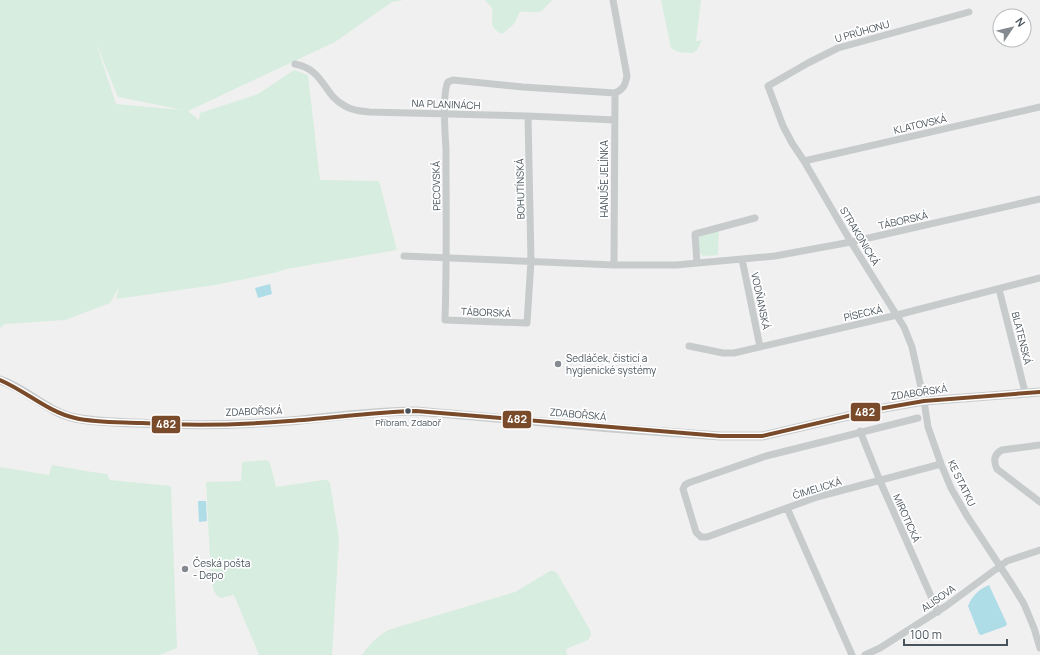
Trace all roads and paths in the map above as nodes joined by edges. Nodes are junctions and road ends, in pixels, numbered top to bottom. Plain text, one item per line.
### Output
1 (612, 0) edge
2 (969, 12) dead end
3 (295, 64) dead end
4 (768, 86) joint
5 (615, 93) junction
6 (1040, 107) edge
7 (445, 114) junction
8 (528, 116) junction
9 (615, 120) junction
10 (804, 161) junction
11 (1040, 199) edge
12 (755, 218) dead end
13 (851, 242) junction
14 (404, 256) dead end
15 (447, 258) junction
16 (742, 259) junction
17 (531, 262) junction
18 (697, 263) junction
19 (614, 265) junction
20 (1040, 278) edge
21 (999, 288) junction
22 (897, 315) junction
23 (689, 346) dead end
24 (760, 347) junction
25 (0, 380) edge
26 (1025, 392) junction
27 (1040, 392) edge
28 (924, 401) junction
29 (918, 418) dead end
30 (860, 431) junction
31 (1040, 445) edge
32 (941, 464) junction
33 (880, 481) junction
34 (1040, 502) edge
35 (787, 508) junction
36 (1040, 550) edge
37 (1000, 566) junction
38 (938, 612) junction
39 (1040, 648) edge
40 (852, 655) edge
41 (865, 655) edge

1 - 5 street
2 - 4 street, U PRŮHONU
3 - 7 street, NA PLANINÁCH
4 - 10 street, STRAKONICKÁ
5 - 7 street, PECOVSKÁ
5 - 9 street, HANUŠE JELÍNKA
6 - 10 street, KLATOVSKÁ
7 - 8 street, NA PLANINÁCH
7 - 15 street, PECOVSKÁ
8 - 9 street, NA PLANINÁCH
8 - 17 street, BOHUTÍNSKÁ
9 - 19 street, HANUŠE JELÍNKA
10 - 13 street, STRAKONICKÁ
11 - 13 street, TÁBORSKÁ
12 - 18 street
13 - 16 street, TÁBORSKÁ
13 - 22 street, STRAKONICKÁ
14 - 15 street, TÁBORSKÁ
15 - 17 street, TÁBORSKÁ
15 - 17 street, TÁBORSKÁ
16 - 18 street, TÁBORSKÁ
16 - 24 street, VODŇANSKÁ
17 - 19 street, TÁBORSKÁ
18 - 19 street, TÁBORSKÁ
20 - 21 street, PÍSECKÁ
21 - 22 street, PÍSECKÁ
21 - 26 street, BLATENSKÁ
22 - 24 street, PÍSECKÁ
22 - 28 street, STRAKONICKÁ
23 - 24 street, PÍSECKÁ
25 - 28 street, ZDABOŘSKÁ
26 - 27 street, ZDABOŘSKÁ
26 - 28 street, ZDABOŘSKÁ
28 - 32 street, KE STATKU
29 - 30 street
30 - 33 street, MIROTICKÁ
30 - 35 street, ČIMELICKÁ
31 - 34 street
32 - 33 street, ČIMELICKÁ
32 - 37 street, KE STATKU
33 - 35 street, ČIMELICKÁ
33 - 38 street, MIROTICKÁ
35 - 40 street
36 - 37 street, ALISOVA
37 - 38 street, ALISOVA
37 - 39 street, KE STATKU
38 - 41 street, ALISOVA

